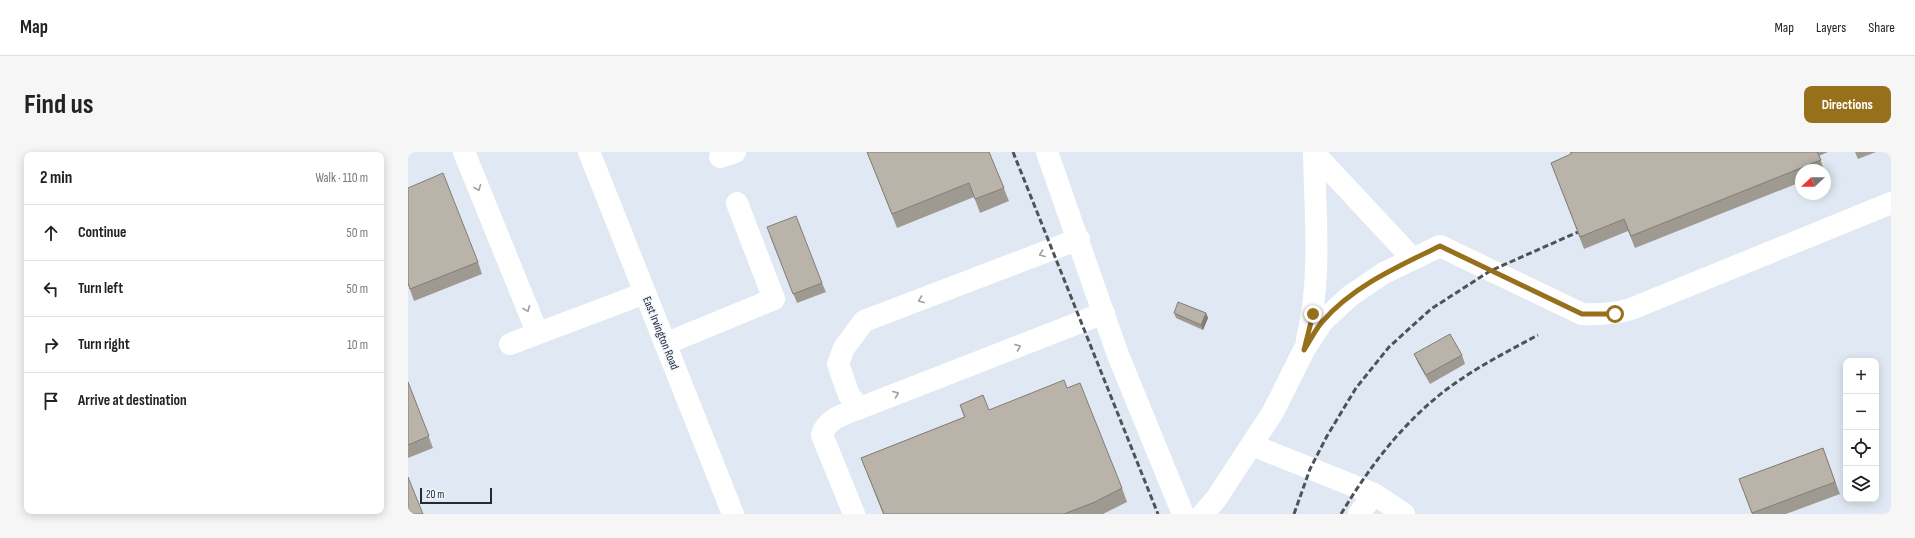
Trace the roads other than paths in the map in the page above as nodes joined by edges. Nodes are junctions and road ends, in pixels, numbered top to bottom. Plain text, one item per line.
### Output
1 (464, 152) edge
2 (589, 152) edge
3 (1047, 152) edge
4 (1314, 153) edge
5 (737, 203) dead end
6 (1891, 204) edge
7 (1078, 239) junction
8 (1413, 259) junction
9 (645, 292) junction
10 (1104, 313) junction
11 (537, 332) junction
12 (510, 344) dead end
13 (665, 344) junction
14 (1304, 350) junction
15 (860, 408) junction
16 (1252, 445) junction
17 (1374, 494) junction
18 (733, 514) edge
19 (854, 514) edge
20 (1183, 514) edge
21 (1203, 514) edge
22 (1359, 514) edge
23 (1404, 514) edge

1 -> 11 street
2 - 9 street, East Irvington Road
3 - 7 street
4 - 8 street
4 - 14 street
5 - 13 street
6 - 8 street
7 - 10 street
7 -> 15 street
8 - 14 street
9 - 11 street
9 - 13 street, East Irvington Road
15 -> 10 street
10 - 20 street
11 - 12 street
13 - 18 street, East Irvington Road
14 - 16 street
15 - 19 street
16 - 17 street
16 - 21 street
17 - 22 street
17 - 23 street

